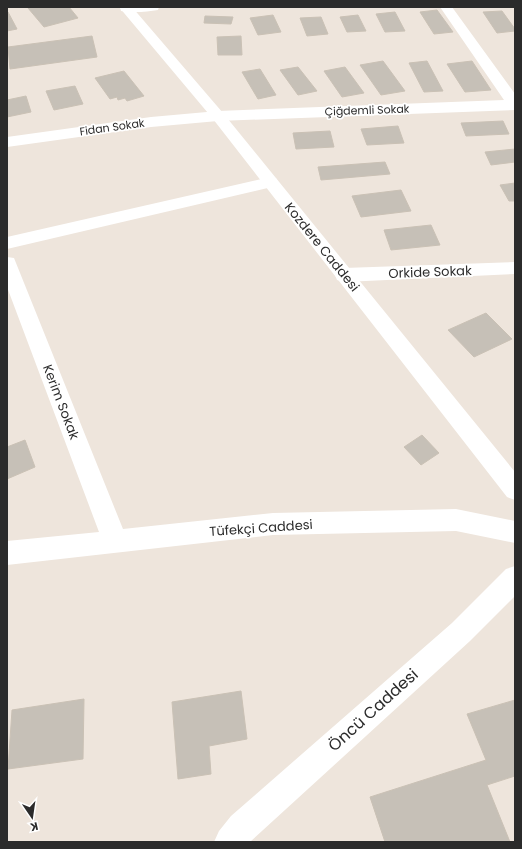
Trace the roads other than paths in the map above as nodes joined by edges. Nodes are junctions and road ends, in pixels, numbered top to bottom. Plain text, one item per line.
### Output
1 (153, 7) edge
2 (446, 7) edge
3 (125, 8) edge
4 (515, 104) edge
5 (218, 116) junction
6 (7, 142) edge
7 (270, 182) junction
8 (7, 243) edge
9 (7, 262) edge
10 (515, 268) edge
11 (344, 275) junction
12 (515, 490) edge
13 (515, 532) edge
14 (115, 541) junction
15 (7, 553) edge
16 (515, 578) edge
17 (230, 842) edge

1 - 3 street
2 - 4 street
3 - 5 street, Kozdere Caddesi
4 - 5 street, Çiğdemli Sokak
5 - 6 street, Fidan Sokak
5 - 7 street, Kozdere Caddesi
7 - 8 street
7 - 11 street, Kozdere Caddesi
9 - 14 street, Kerim Sokak
10 - 11 street, Orkide Sokak
11 - 12 street, Kozdere Caddesi
13 - 14 street, Tüfekçi Caddesi
14 - 15 street, Tüfekçi Caddesi
16 - 17 street, Öncü Caddesi

